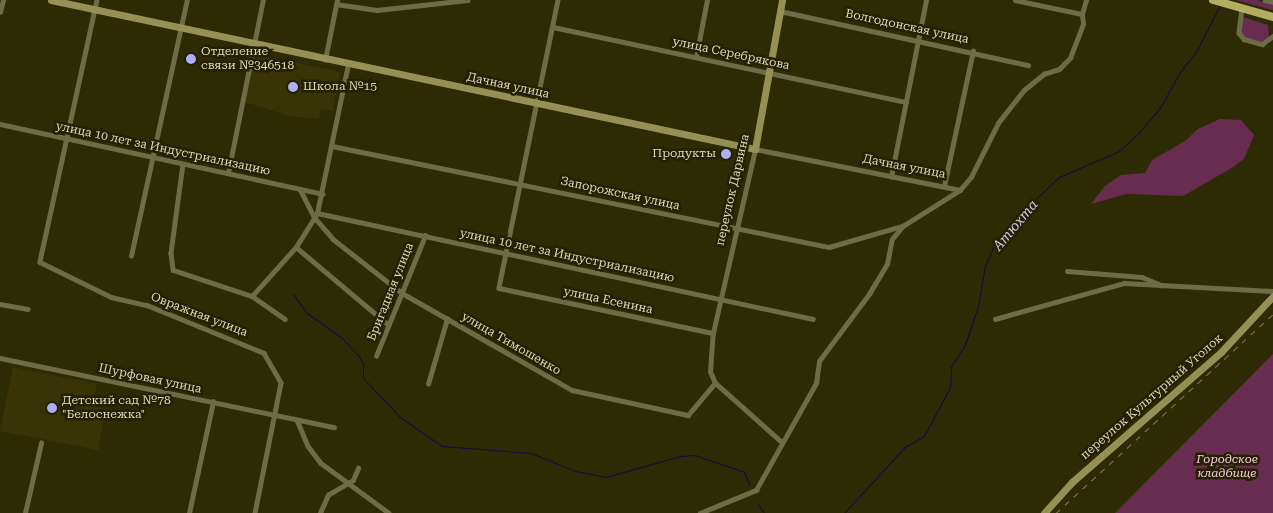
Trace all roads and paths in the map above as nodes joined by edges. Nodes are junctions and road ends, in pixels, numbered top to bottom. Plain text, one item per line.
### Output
1 (2, 0) edge
2 (51, 0) edge
3 (97, 0) edge
4 (187, 0) edge
5 (263, 0) edge
6 (467, 0) edge
7 (558, 0) edge
8 (708, 0) edge
9 (782, 0) edge
10 (926, 0) edge
11 (1015, 0) edge
12 (1086, 0) edge
13 (1212, 0) edge
14 (1265, 0) edge
15 (337, 2) edge
16 (1273, 2) edge
17 (1240, 8) junction
18 (95, 10) junction
19 (780, 11) junction
20 (0, 12) edge
21 (1082, 14) junction
22 (1273, 17) edge
23 (553, 26) junction
24 (181, 28) junction
25 (1273, 36) edge
26 (918, 39) junction
27 (254, 45) junction
28 (972, 51) junction
29 (696, 57) junction
30 (325, 60) junction
31 (348, 64) junction
32 (1028, 65) dead end
33 (768, 72) junction
34 (906, 102) junction
35 (537, 104) junction
36 (0, 124) edge
37 (66, 138) junction
38 (332, 146) junction
39 (755, 149) junction
40 (153, 157) junction
41 (183, 164) junction
42 (228, 173) junction
43 (891, 176) junction
44 (520, 184) junction
45 (944, 186) junction
46 (300, 189) junction
47 (960, 190) junction
48 (323, 194) junction
49 (317, 213) junction
50 (314, 218) junction
51 (903, 226) junction
52 (734, 228) junction
53 (425, 236) junction
54 (296, 248) junction
55 (506, 253) junction
56 (131, 256) dead end
57 (1067, 271) dead end
58 (1164, 286) junction
59 (1273, 291) edge
60 (402, 294) junction
61 (252, 296) junction
62 (1273, 296) edge
63 (720, 299) junction
64 (0, 304) edge
65 (28, 309) dead end
66 (285, 318) dead end
67 (447, 319) junction
68 (813, 319) dead end
69 (995, 319) dead end
70 (389, 326) junction
71 (712, 333) junction
72 (376, 356) dead end
73 (0, 358) edge
74 (715, 383) junction
75 (428, 384) dead end
76 (213, 402) junction
77 (276, 416) junction
78 (296, 420) junction
79 (334, 428) dead end
80 (780, 441) junction
81 (40, 443) dead end
82 (358, 468) dead end
83 (347, 485) junction
84 (25, 513) edge
85 (189, 513) edge
86 (255, 513) edge
87 (320, 513) edge
88 (389, 513) edge
89 (700, 513) edge
90 (1044, 513) edge

1 - 20 street
2 - 18 street, Дачная улица
3 - 18 street
4 - 24 street
5 - 27 street
6 - 15 street
7 - 23 street
8 - 29 street
9 - 19 street, переулок Дарвина
10 - 26 street
11 - 21 street
12 - 21 street
13 - 17 main road
14 - 16 street
15 - 30 street
17 - 22 main road
17 - 25 street
18 - 24 street, Дачная улица
18 - 37 street
19 - 26 street, Волгодонская улица
19 - 33 street, переулок Дарвина
21 - 47 street
23 - 29 street, улица Серебрякова
23 - 35 street
24 - 27 street, Дачная улица
24 - 40 street
26 - 28 street, Волгодонская улица
26 - 34 street
27 - 30 street, Дачная улица
27 - 42 street
28 - 32 street, Волгодонская улица
28 - 45 street
29 - 33 street, улица Серебрякова
30 - 31 street, Дачная улица
31 - 35 street, Дачная улица
31 - 38 street
33 - 34 street, улица Серебрякова
33 - 39 street, переулок Дарвина
34 - 43 street
35 - 39 street, Дачная улица
35 - 44 street
36 - 37 street, улица 10 лет за Индустриализацию
37 - 40 street, улица 10 лет за Индустриализацию
37 - 77 street, Овражная улица
38 - 44 street, Запорожская улица
38 - 48 street
39 - 43 street, Дачная улица
39 - 52 street, переулок Дарвина
40 - 41 street, улица 10 лет за Индустриализацию
40 - 56 street
41 - 42 street, улица 10 лет за Индустриализацию
41 - 61 street
42 - 46 street, улица 10 лет за Индустриализацию
43 - 45 street, Дачная улица
44 - 52 street, Запорожская улица
44 - 55 street
45 - 47 street, Дачная улица
46 - 48 street, улица 10 лет за Индустриализацию
46 - 50 street, улица Тимошенко
47 - 51 street
48 - 49 street
49 - 50 street
49 - 53 street, улица 10 лет за Индустриализацию
50 - 54 street
50 - 60 street, улица Тимошенко
51 - 52 street, Запорожская улица
51 - 80 street
52 - 63 street, переулок Дарвина
53 - 55 street, улица 10 лет за Индустриализацию
53 - 60 street, Бригадная улица
54 - 61 street
54 - 70 street
55 - 63 street, улица 10 лет за Индустриализацию
55 - 71 street, улица Есенина
57 - 58 street
58 - 59 street
58 - 69 street
60 - 67 street, улица Тимошенко
60 - 70 street, Бригадная улица
61 - 66 street
62 - 90 street, переулок Культурный Уголок
63 - 68 street, улица 10 лет за Индустриализацию
63 - 71 street, переулок Дарвина
64 - 65 street
67 - 74 street, улица Тимошенко
67 - 75 street
70 - 72 street, Бригадная улица
71 - 74 street, переулок Дарвина
73 - 76 street, Шурфовая улица
74 - 80 street
76 - 77 street, Шурфовая улица
76 - 85 street
77 - 78 street, Шурфовая улица
77 - 86 street
78 - 79 street, Шурфовая улица
78 - 83 street
80 - 89 street
81 - 84 street
82 - 83 street
83 - 87 street
83 - 88 street

